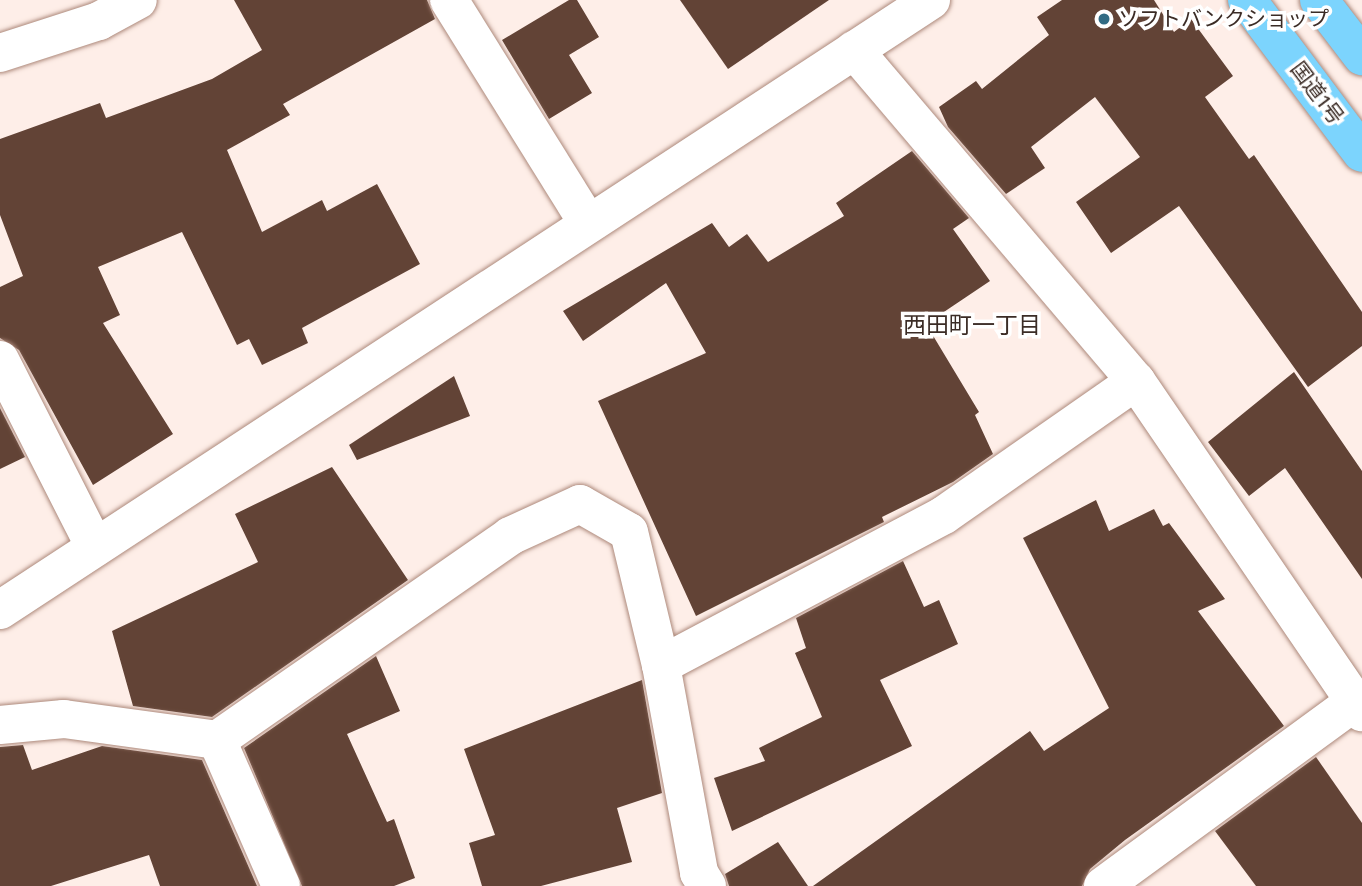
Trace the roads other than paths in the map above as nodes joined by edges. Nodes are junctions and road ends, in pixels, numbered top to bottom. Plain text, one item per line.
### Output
1 (138, 0) edge
2 (449, 0) edge
3 (931, 0) edge
4 (1247, 0) edge
5 (1319, 0) edge
6 (854, 50) junction
7 (0, 53) edge
8 (1362, 55) edge
9 (1362, 153) edge
10 (588, 223) junction
11 (0, 360) edge
12 (1136, 381) junction
13 (95, 547) junction
14 (0, 610) edge
15 (661, 665) junction
16 (1358, 707) edge
17 (0, 724) edge
18 (217, 740) junction
19 (281, 886) edge
20 (707, 886) edge
21 (1103, 886) edge

1 - 7 street
2 - 10 street
3 - 6 street
4 - 9 highway, 国道1号
5 - 8 highway
6 - 10 street
6 - 12 street
10 - 13 street
11 - 13 street
12 - 15 street
12 - 16 street
13 - 14 street
15 - 18 street
15 - 20 street
16 - 21 street
17 - 18 street
18 - 19 street

